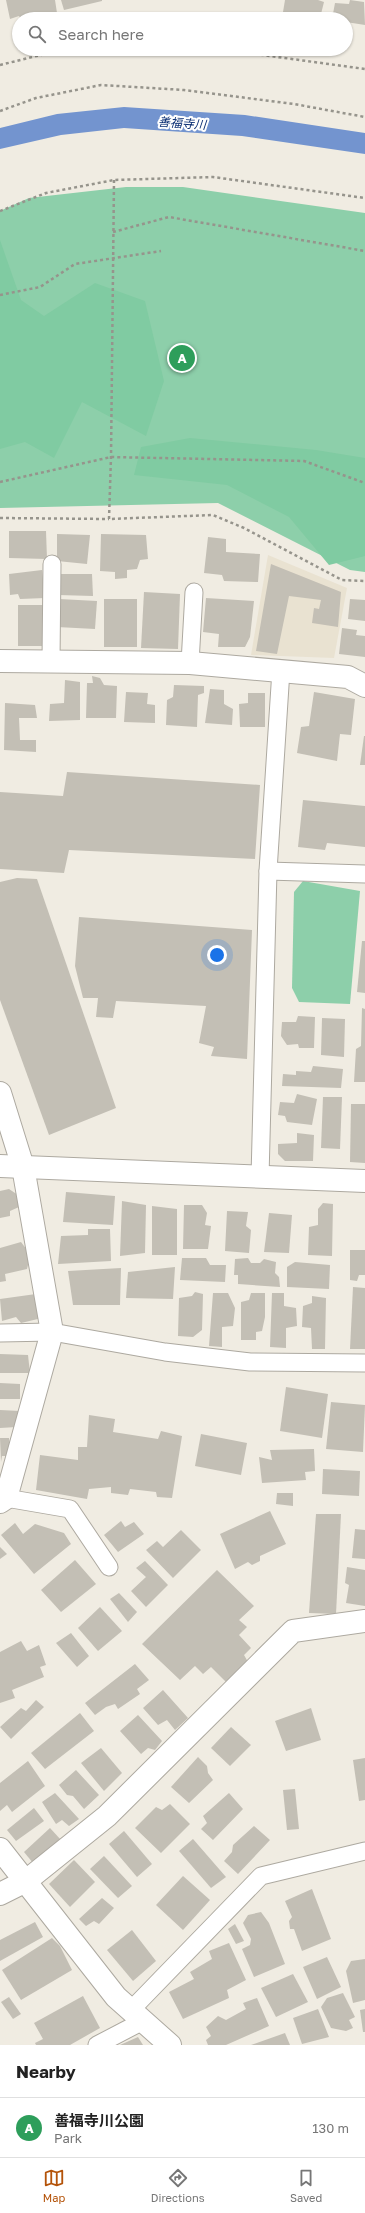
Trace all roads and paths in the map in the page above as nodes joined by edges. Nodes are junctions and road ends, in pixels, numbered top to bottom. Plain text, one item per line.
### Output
1 (37, 56) edge
2 (270, 56) edge
3 (0, 65) edge
4 (365, 69) edge
5 (0, 111) edge
6 (365, 117) edge
7 (114, 180) junction
8 (365, 198) edge
9 (0, 211) edge
10 (113, 232) junction
11 (161, 251) dead end
12 (365, 251) edge
13 (113, 258) junction
14 (0, 296) edge
15 (111, 456) junction
16 (0, 482) edge
17 (365, 483) edge
18 (0, 518) edge
19 (109, 519) junction
20 (52, 564) dead end
21 (365, 581) edge
22 (194, 592) dead end
23 (51, 661) junction
24 (0, 662) edge
25 (190, 663) junction
26 (281, 670) junction
27 (365, 686) edge
28 (268, 871) junction
29 (365, 874) edge
30 (0, 1093) edge
31 (0, 1166) edge
32 (23, 1167) junction
33 (260, 1177) junction
34 (365, 1181) edge
35 (52, 1332) junction
36 (0, 1333) edge
37 (365, 1363) edge
38 (3, 1500) edge
39 (109, 1567) dead end
40 (365, 1621) edge
41 (0, 1849) edge
42 (365, 1851) edge
43 (26, 1881) junction
44 (0, 1894) edge
45 (137, 2015) junction
46 (97, 2045) edge
47 (170, 2045) edge

1 - 3 path
2 - 4 path
5 - 6 path
7 - 8 path
7 - 9 path
7 - 10 path
10 - 12 path
10 - 13 path
11 - 13 path
13 - 14 path
13 - 15 path
15 - 16 path
15 - 17 path
15 - 19 path
18 - 19 path
19 - 21 path
20 - 23 lane
22 - 25 lane
23 - 24 street
23 - 25 street
25 - 26 street
26 - 27 street
26 - 28 lane
28 - 29 lane
28 - 33 lane
30 - 32 street
31 - 32 street
32 - 33 street
32 - 35 street
33 - 34 street
35 - 36 lane
35 - 37 lane
35 - 38 street
38 - 39 lane
40 - 43 street
41 - 43 street
42 - 45 lane
43 - 44 street
43 - 45 street
45 - 46 lane
45 - 47 street

